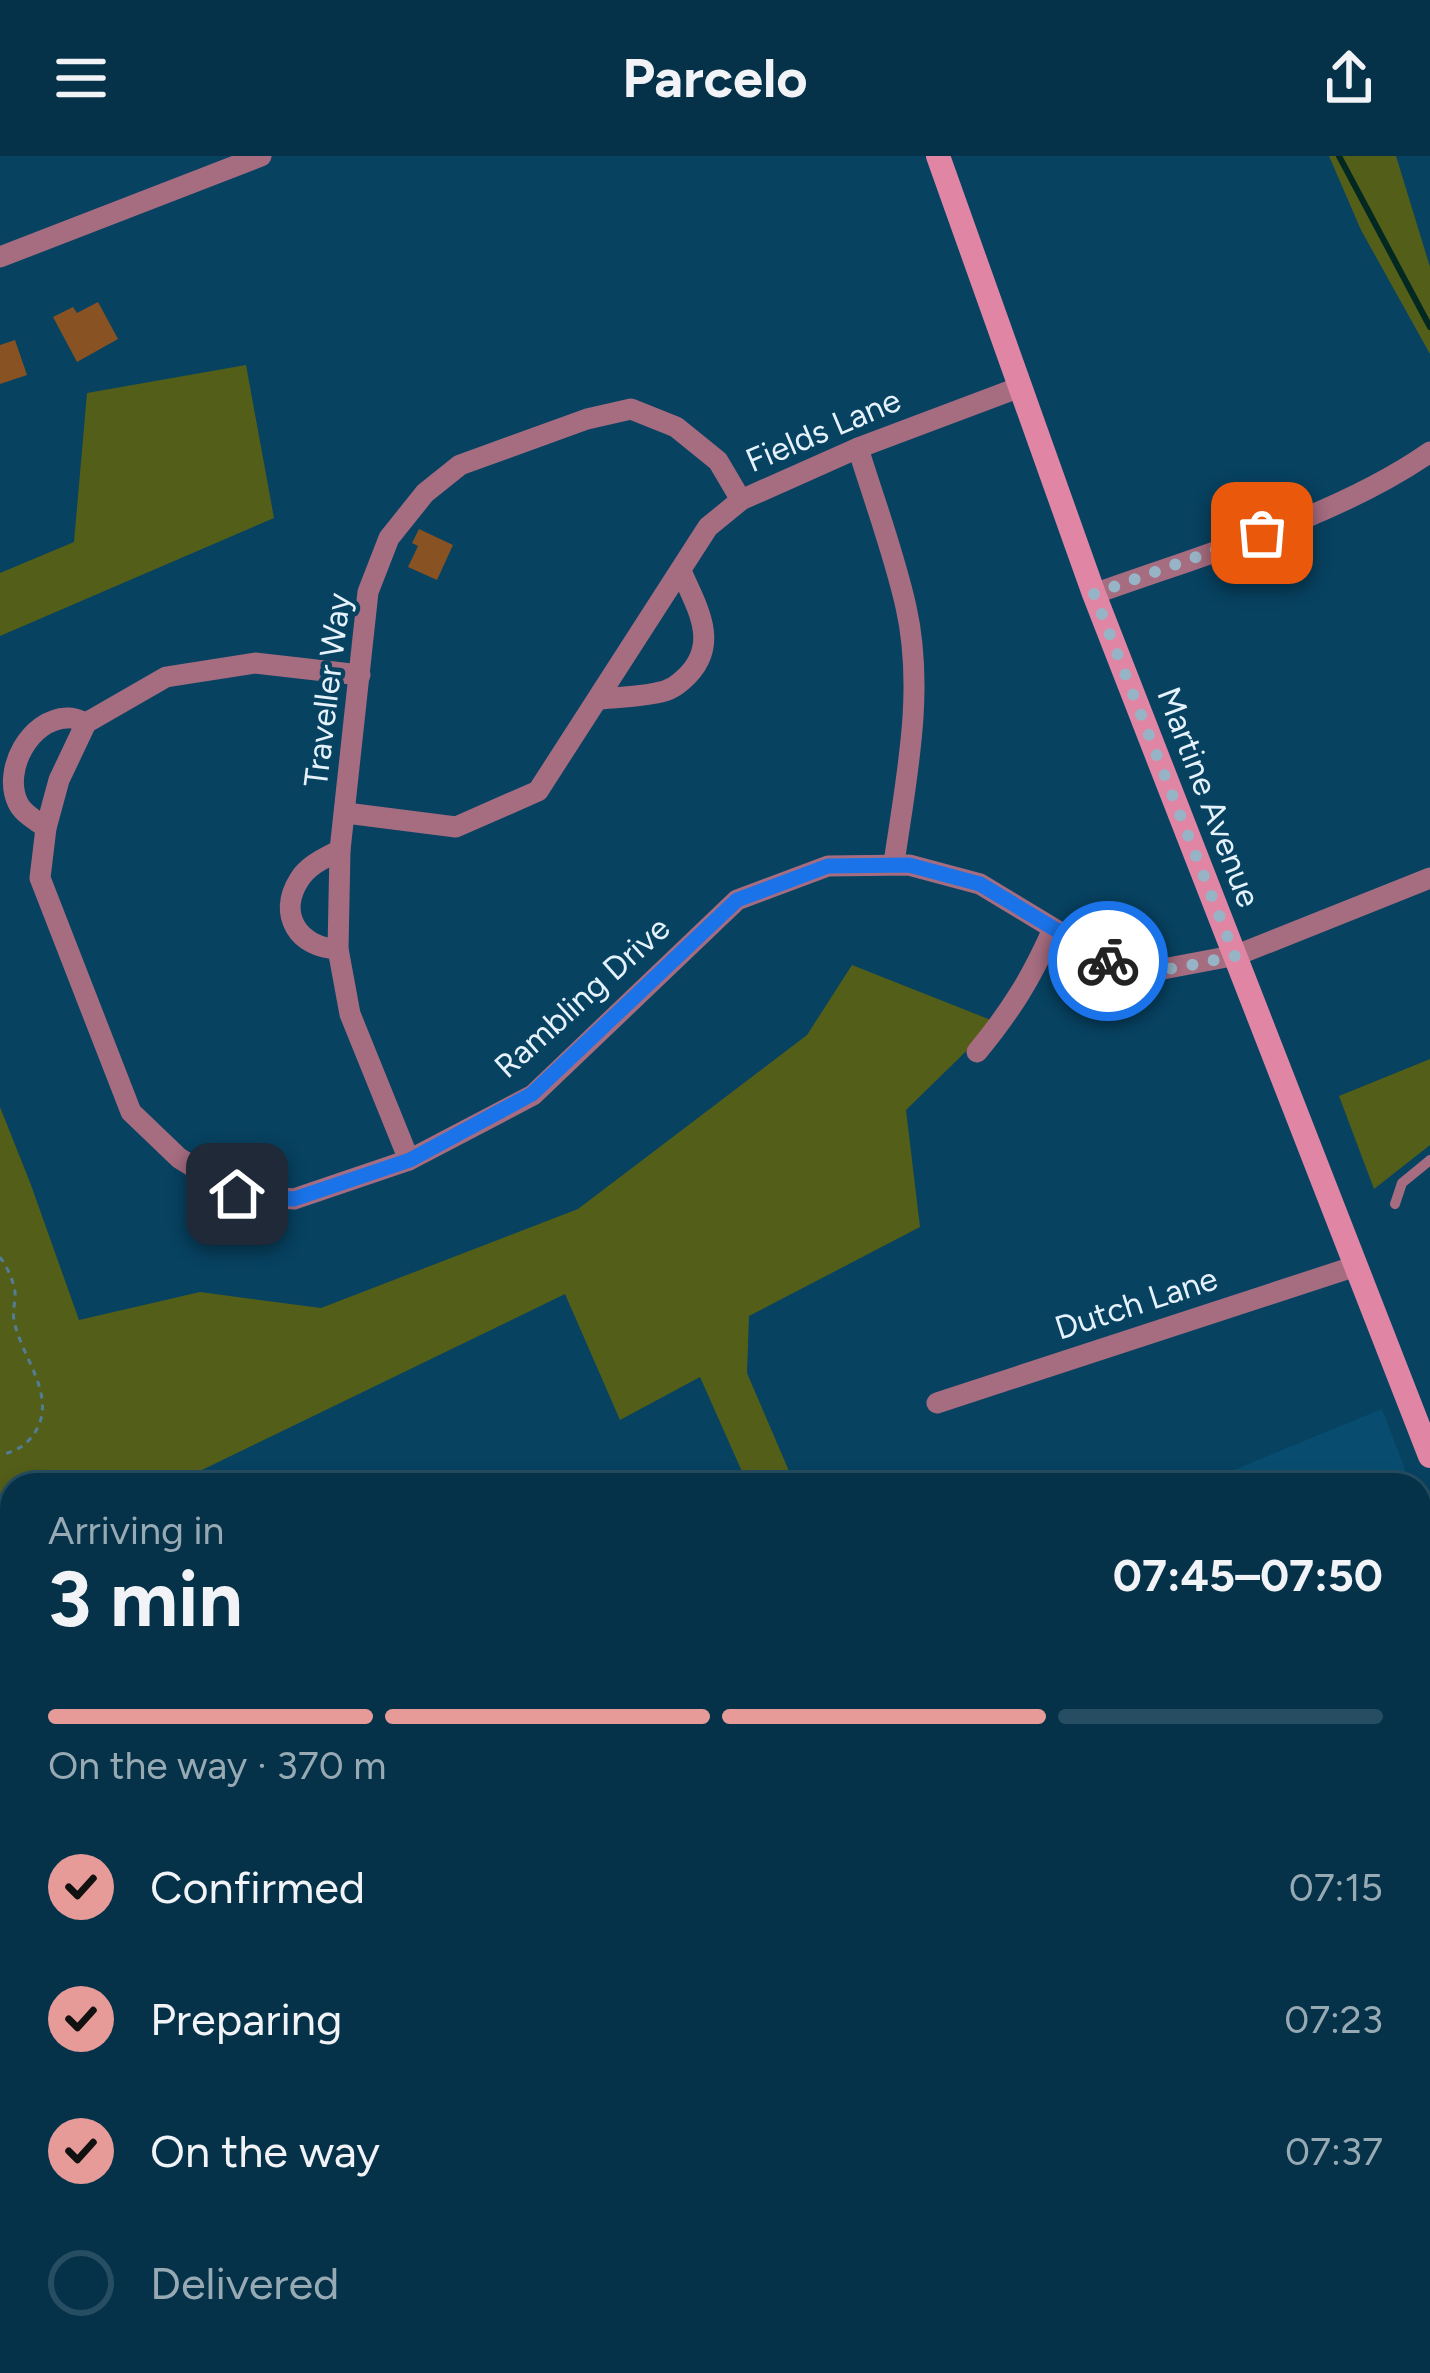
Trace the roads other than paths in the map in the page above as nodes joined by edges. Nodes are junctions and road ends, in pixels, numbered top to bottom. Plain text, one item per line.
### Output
1 (261, 156) edge
2 (938, 156) edge
3 (0, 256) edge
4 (1020, 387) junction
5 (859, 448) junction
6 (1430, 452) edge
7 (741, 500) junction
8 (681, 572) junction
9 (1094, 594) junction
10 (361, 675) junction
11 (600, 699) junction
12 (86, 723) junction
13 (346, 813) junction
14 (46, 828) junction
15 (340, 850) junction
16 (894, 863) junction
17 (1430, 878) edge
18 (1053, 928) junction
19 (338, 949) junction
20 (1235, 956) junction
21 (977, 1052) dead end
22 (410, 1160) junction
23 (1430, 1160) edge
24 (1395, 1204) dead end
25 (1356, 1266) junction
26 (937, 1403) dead end
27 (1430, 1456) edge

1 - 3 street
2 - 4 main road, Martine Avenue
4 - 5 street, Fields Lane
4 - 9 main road, Martine Avenue
5 - 7 street, Fields Lane
5 - 16 street
6 - 9 street
7 - 8 street, Fields Lane
7 - 10 street, Traveller Way
8 - 11 street, Fields Lane
8 - 11 street
9 - 20 main road, Martine Avenue
10 - 12 street
10 - 13 street, Traveller Way
11 - 13 street, Fields Lane
12 - 14 street, Rambling Drive
12 - 14 street
13 - 15 street, Traveller Way
14 - 22 street, Rambling Drive
15 - 19 street, Traveller Way
15 - 19 street
16 - 18 street, Rambling Drive
16 - 22 street, Rambling Drive
17 - 20 street, Rambling Drive
18 - 20 street, Rambling Drive
18 - 21 street
19 - 22 street, Traveller Way
20 - 25 main road, Martine Avenue
23 - 24 lane
25 - 26 street, Dutch Lane
25 - 27 main road, Martine Avenue

